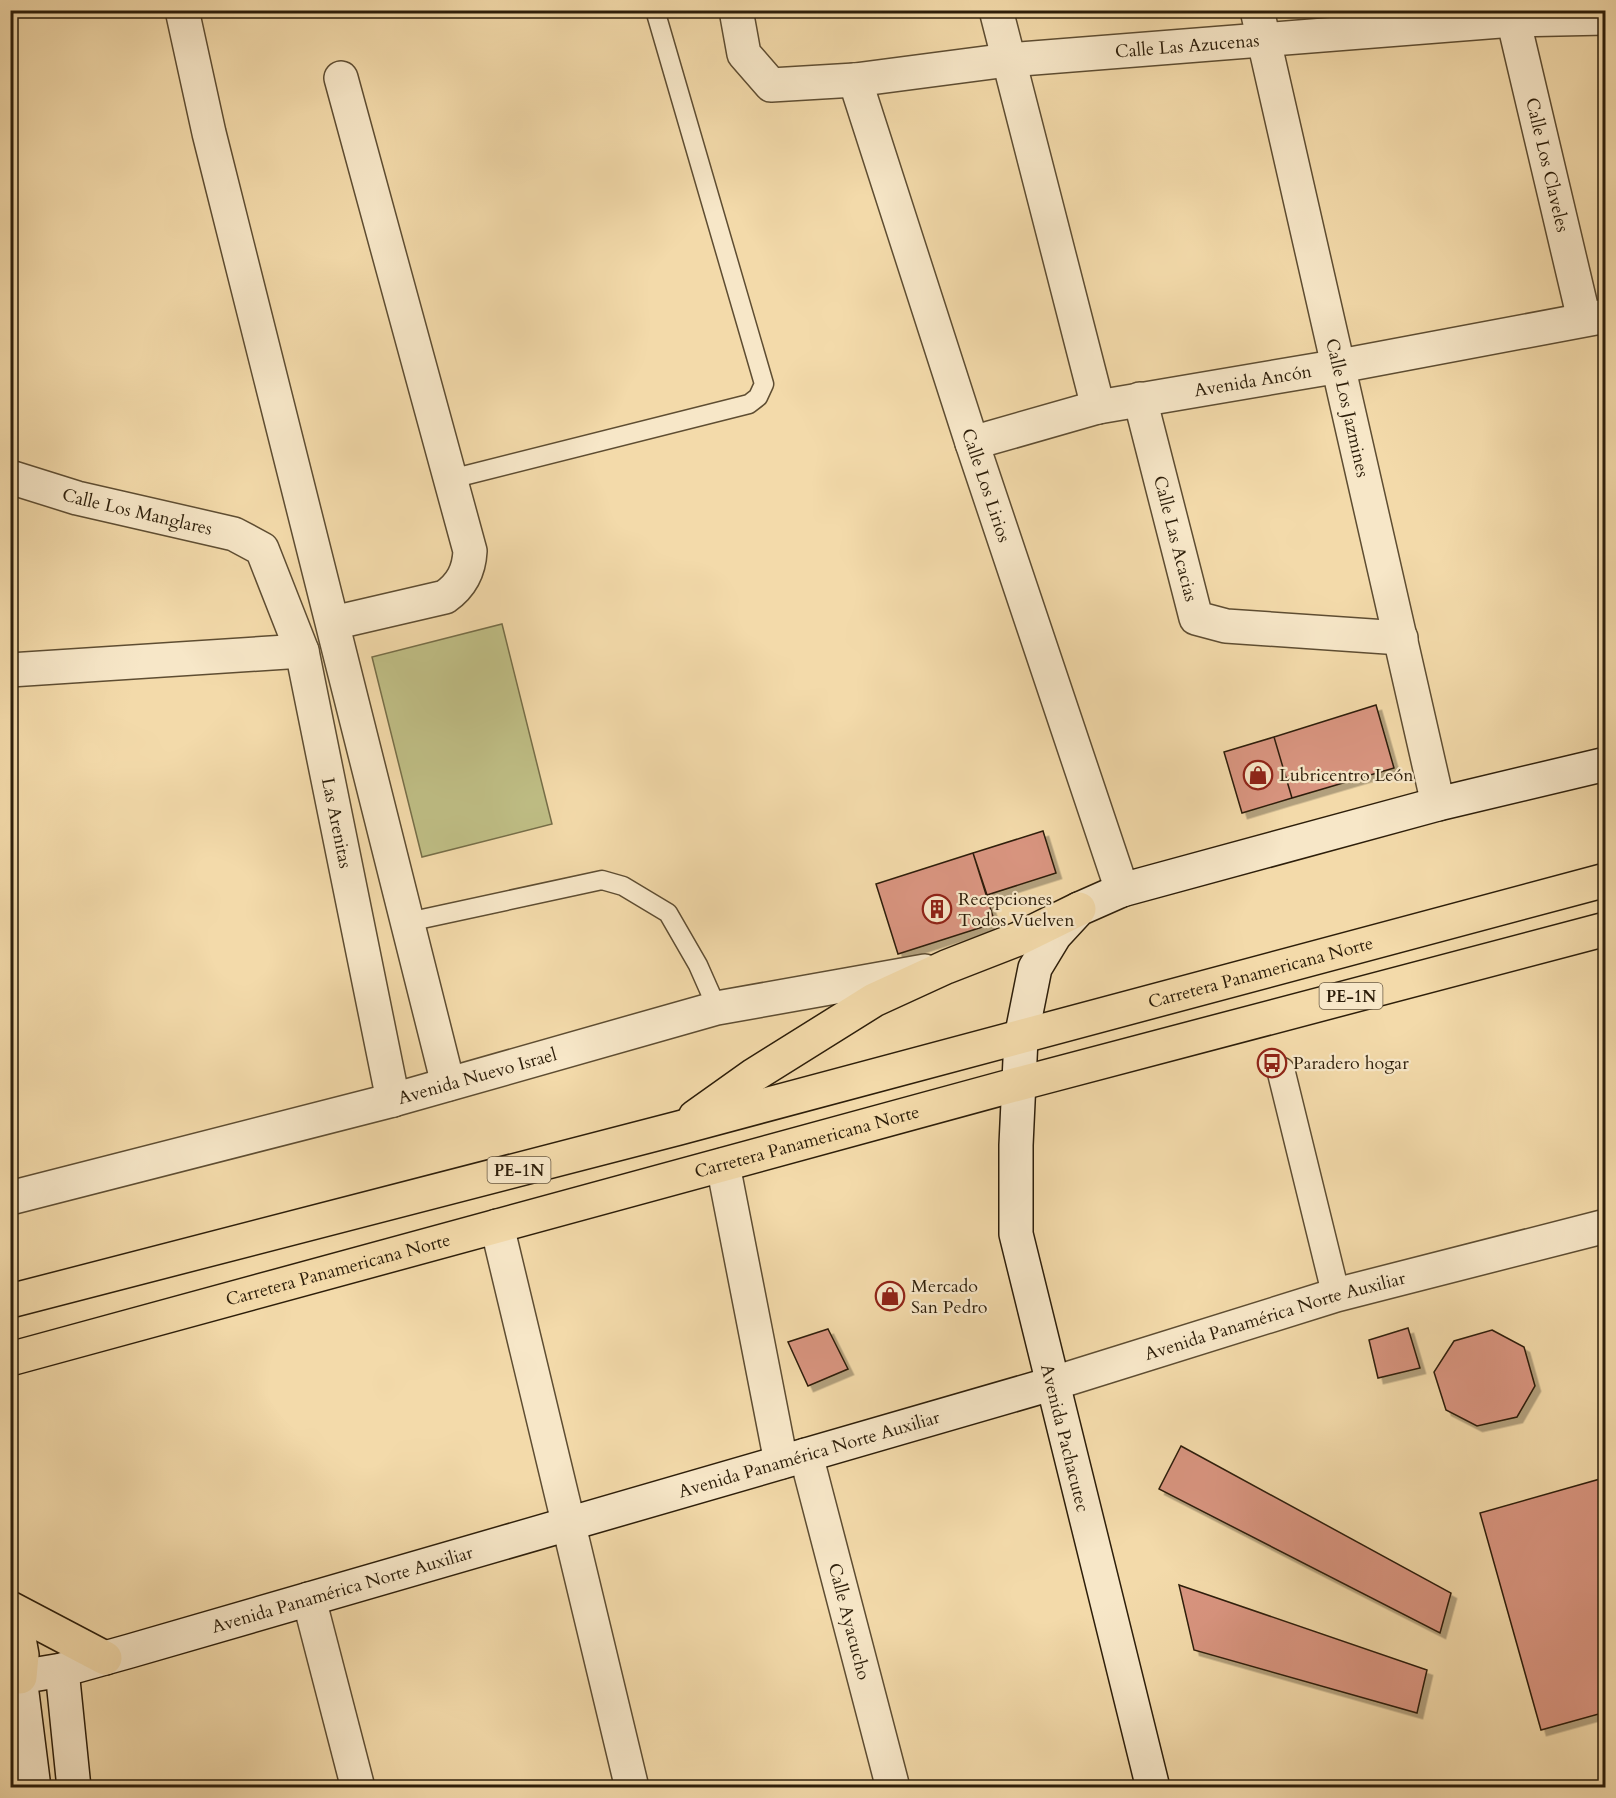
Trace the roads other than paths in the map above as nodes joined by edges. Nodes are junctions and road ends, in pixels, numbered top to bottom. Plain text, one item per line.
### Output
1 (182, 10) edge
2 (655, 10) edge
3 (736, 10) edge
4 (996, 10) edge
5 (1512, 15) edge
6 (1605, 18) edge
7 (1261, 26) edge
8 (1008, 60) junction
9 (341, 78) dead end
10 (855, 80) junction
11 (1595, 318) edge
12 (1340, 366) junction
13 (1140, 399) junction
14 (1098, 407) junction
15 (972, 443) junction
16 (10, 477) edge
17 (451, 478) junction
18 (262, 549) joint
19 (333, 623) junction
20 (1401, 638) junction
21 (302, 651) junction
22 (10, 670) edge
23 (1605, 764) edge
24 (1438, 804) junction
25 (1605, 880) edge
26 (1122, 890) junction
27 (1079, 909) junction
28 (408, 922) junction
29 (1605, 929) edge
30 (946, 967) junction
31 (717, 1008) junction
32 (1021, 1038) junction
33 (1281, 1071) dead end
34 (448, 1084) junction
35 (1018, 1084) junction
36 (393, 1100) junction
37 (679, 1128) junction
38 (723, 1165) junction
39 (10, 1198) edge
40 (497, 1226) junction
41 (1605, 1226) edge
42 (1335, 1295) junction
43 (10, 1301) edge
44 (10, 1359) edge
45 (1051, 1384) junction
46 (794, 1459) junction
47 (567, 1525) junction
48 (309, 1599) junction
49 (12, 1610) edge
50 (105, 1658) junction
51 (62, 1670) junction
52 (15, 1678) edge
53 (34, 1788) edge
54 (74, 1788) edge
55 (358, 1788) edge
56 (632, 1788) edge
57 (893, 1788) edge
58 (1153, 1788) edge

1 - 19 street
2 - 17 lane
3 - 10 street, Calle Las Azucenas
4 - 8 street
5 - 6 street, Calle Las Azucenas
5 - 7 street, Calle Las Azucenas
5 - 11 street, Calle Los Claveles
7 - 8 street, Calle Las Azucenas
7 - 12 street, Calle Los Jazmines
8 - 10 street, Calle Las Azucenas
8 - 14 street
9 - 17 street
10 - 15 street, Calle Los Lirios
11 - 12 street, Avenida Ancón
12 - 13 street, Avenida Ancón
12 - 20 street, Calle Los Jazmines
13 - 14 street, Avenida Ancón
13 - 20 street, Calle Las Acacias
14 - 15 street, Avenida Ancón
15 - 26 street, Calle Los Lirios
16 - 18 street, Calle Los Manglares
17 - 19 street
18 - 21 street, Las Arenitas
19 - 28 street
20 - 24 street, Calle Los Jazmines
21 - 22 street
21 - 36 street, Las Arenitas
23 - 24 street
24 - 26 street
25 - 32 highway, Carretera Panamericana Norte / PE-1N
26 - 27 street
27 - 30 highway
27 - 32 street, Avenida Pachacutec
28 - 31 lane
28 - 34 street
29 - 35 highway, Carretera Panamericana Norte / PE-1N
30 - 31 street, Avenida Nuevo Israel
30 - 37 highway
31 - 34 street, Avenida Nuevo Israel
32 - 35 street, Avenida Pachacutec
32 - 37 highway, Carretera Panamericana Norte / PE-1N
33 - 42 street
34 - 36 street, Avenida Nuevo Israel
35 - 38 highway, Carretera Panamericana Norte / PE-1N
35 - 45 street, Avenida Pachacutec
36 - 39 street, Avenida Nuevo Israel
37 - 43 highway, Carretera Panamericana Norte / PE-1N
38 - 40 highway, Carretera Panamericana Norte / PE-1N
38 - 46 street, Calle Ayacucho
40 - 44 highway, Carretera Panamericana Norte / PE-1N
40 - 47 street
41 - 42 street, Avenida Panamérica Norte Auxiliar
42 - 45 street, Avenida Panamérica Norte Auxiliar
45 - 46 street, Avenida Panamérica Norte Auxiliar
45 - 58 street, Avenida Pachacutec
46 - 47 street, Avenida Panamérica Norte Auxiliar
46 - 57 street, Calle Ayacucho
47 - 48 street, Avenida Panamérica Norte Auxiliar
47 - 56 street
48 - 50 street, Avenida Panamérica Norte Auxiliar
48 - 55 street
49 - 50 highway
49 - 52 highway
50 - 51 street, Avenida Panamérica Norte Auxiliar
51 - 52 street, Avenida Panamérica Norte Auxiliar
51 - 54 street
52 - 53 street

